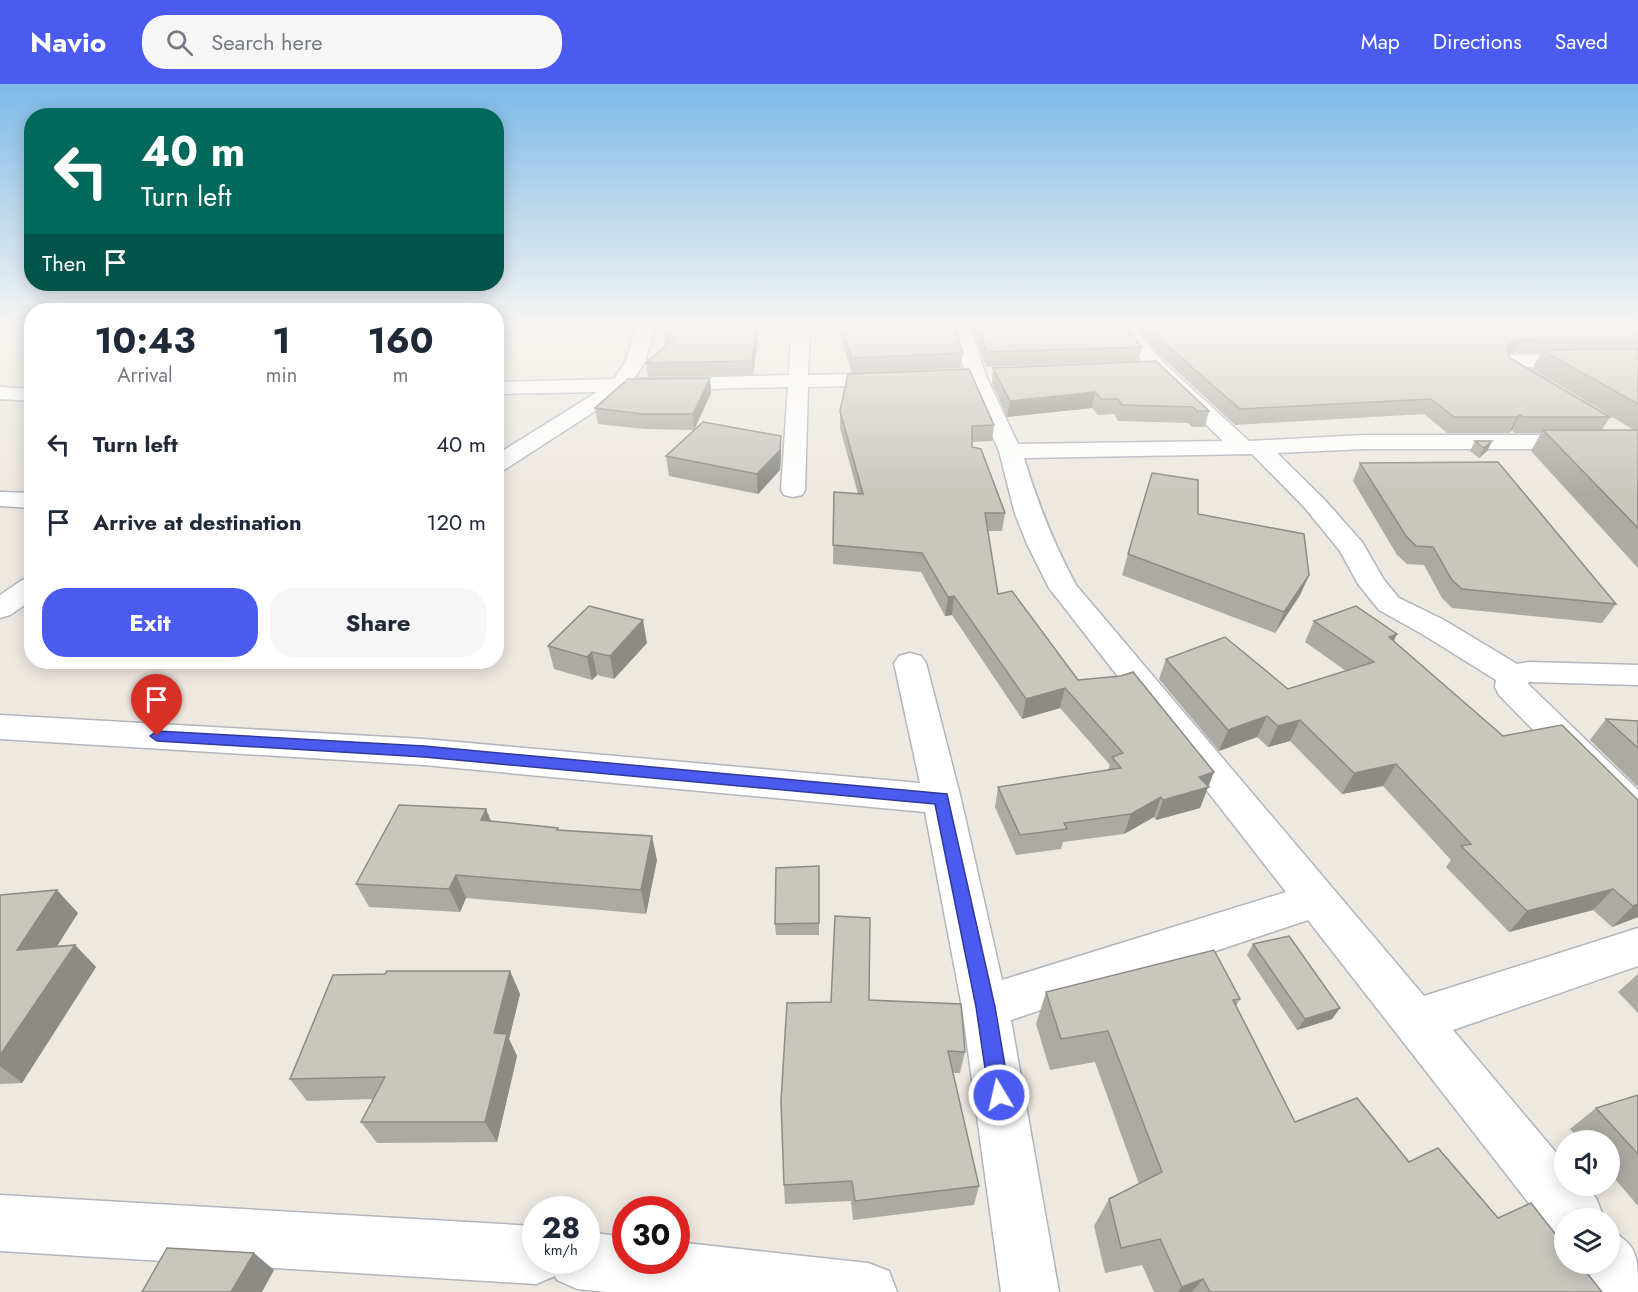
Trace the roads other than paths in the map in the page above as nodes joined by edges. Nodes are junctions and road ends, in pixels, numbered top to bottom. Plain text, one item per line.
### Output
1 (623, 380) edge
2 (854, 380) edge
3 (978, 380) edge
4 (1172, 380) edge
5 (1533, 380) edge
6 (797, 383) junction
7 (619, 387) junction
8 (504, 388) edge
9 (0, 393) edge
10 (24, 394) edge
11 (1558, 395) edge
12 (1606, 424) edge
13 (1637, 443) edge
14 (1250, 448) junction
15 (1010, 452) junction
16 (504, 460) edge
17 (793, 490) dead end
18 (0, 499) edge
19 (24, 500) edge
20 (24, 592) edge
21 (0, 609) edge
22 (910, 663) dead end
23 (1638, 675) edge
24 (1513, 676) junction
25 (0, 727) edge
26 (942, 799) junction
27 (1638, 813) edge
28 (1317, 900) junction
29 (1638, 947) edge
30 (986, 1007) junction
31 (1416, 1022) junction
32 (1568, 1208) edge
33 (0, 1223) edge
34 (522, 1255) edge
35 (600, 1263) edge
36 (1620, 1272) edge
37 (868, 1292) edge
38 (1030, 1292) edge
39 (1636, 1292) edge

1 - 7 street
2 - 6 street
3 - 15 street
4 - 14 street
5 - 11 street
6 - 7 street
6 - 17 street
7 - 8 street
7 - 16 street
9 - 10 street
12 - 13 street
13 - 14 street
14 - 15 street
14 - 24 street
15 - 28 street
18 - 19 street
20 - 21 street
22 - 26 street
23 - 24 street
24 - 27 street
25 - 26 street
26 - 30 street
28 - 30 street
28 - 31 street
29 - 31 street
30 - 38 street
31 - 32 street
33 - 34 street
35 - 37 street
36 - 39 street

